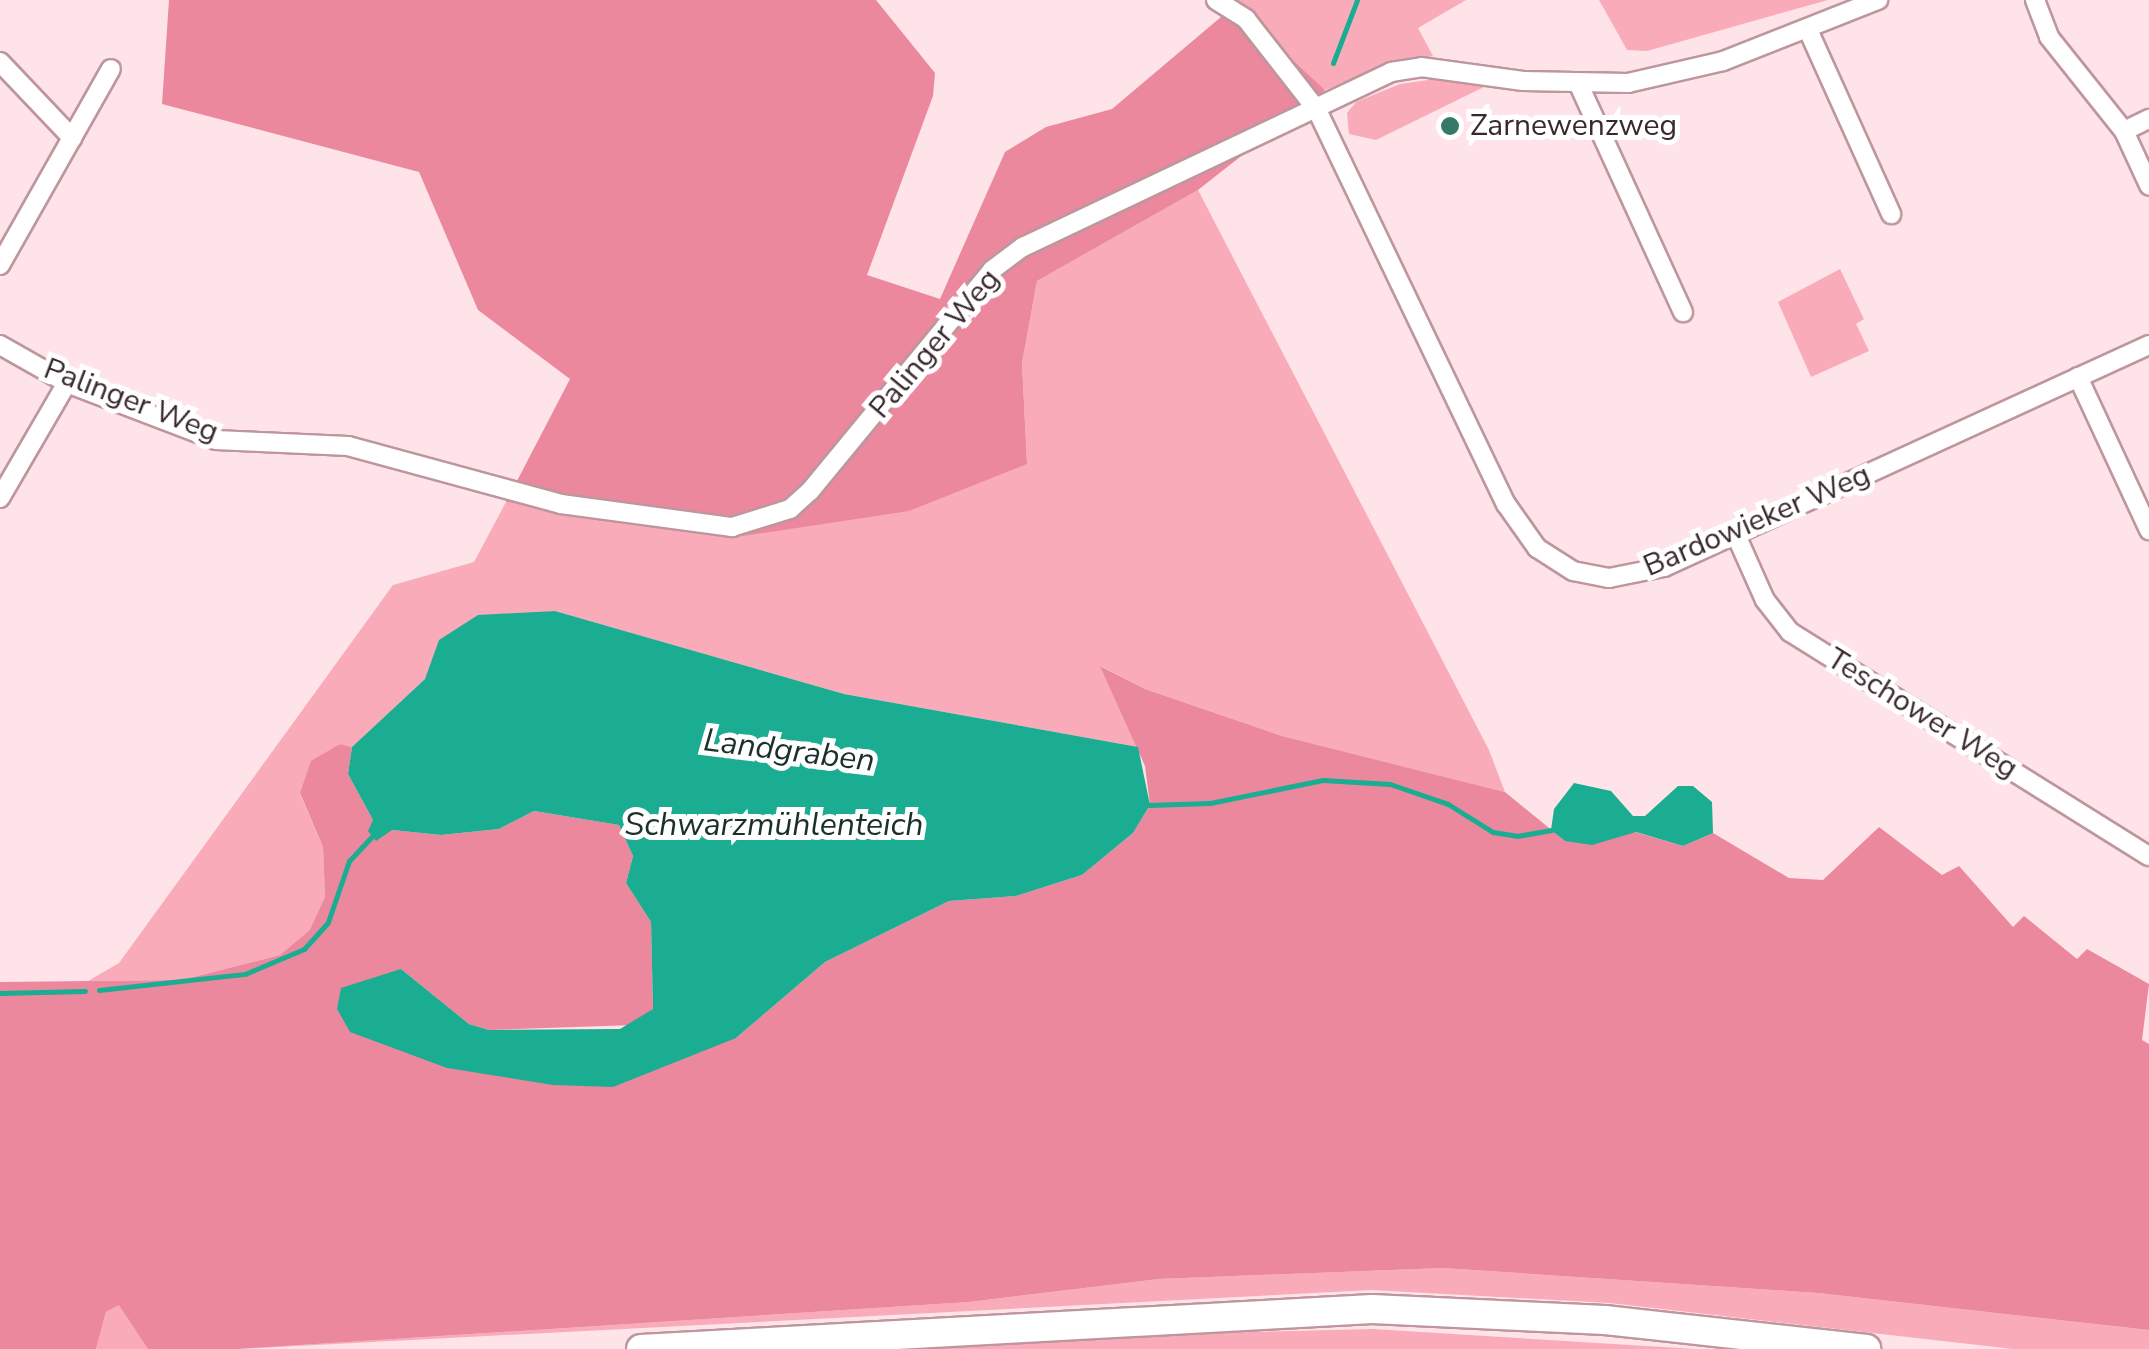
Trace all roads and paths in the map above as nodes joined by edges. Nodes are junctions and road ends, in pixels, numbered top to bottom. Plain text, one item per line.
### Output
1 (1216, 0) edge
2 (1878, 0) edge
3 (2034, 0) edge
4 (1809, 32) junction
5 (0, 62) edge
6 (111, 69) dead end
7 (1579, 85) junction
8 (1317, 110) junction
9 (2149, 119) edge
10 (2124, 131) junction
11 (72, 138) junction
12 (2149, 185) edge
13 (1890, 214) dead end
14 (0, 266) edge
15 (1683, 312) dead end
16 (0, 345) edge
17 (2149, 345) edge
18 (2078, 377) junction
19 (66, 383) junction
20 (0, 498) edge
21 (2149, 530) edge
22 (1736, 535) junction
23 (2149, 856) edge
24 (641, 1349) edge
25 (1866, 1349) edge

1 - 8 street, Bardowieker Weg
2 - 4 street, Palinger Weg
3 - 10 street
4 - 7 street, Palinger Weg
4 - 13 street
5 - 11 street
6 - 11 street
7 - 8 street, Palinger Weg
7 - 15 street
8 - 19 street, Palinger Weg
8 - 22 street, Bardowieker Weg
9 - 10 street
10 - 12 street
11 - 14 street
16 - 19 street, Palinger Weg
17 - 18 street, Bardowieker Weg
18 - 21 street
18 - 22 street, Bardowieker Weg
19 - 20 street
22 - 23 street, Teschower Weg
24 - 25 main road

